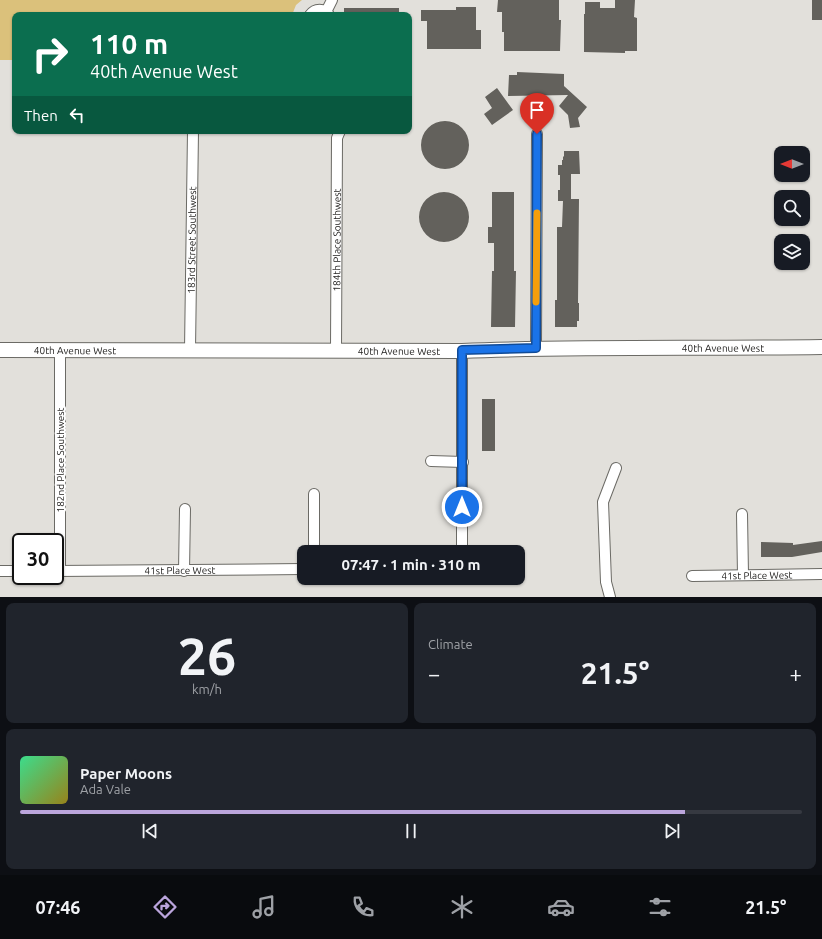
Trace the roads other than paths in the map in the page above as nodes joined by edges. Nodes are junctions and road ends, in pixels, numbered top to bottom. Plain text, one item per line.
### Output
1 (332, 0) edge
2 (313, 12) edge
3 (325, 12) edge
4 (328, 12) edge
5 (193, 134) edge
6 (339, 134) edge
7 (537, 134) dead end
8 (822, 347) edge
9 (536, 348) junction
10 (0, 350) edge
11 (60, 350) junction
12 (190, 350) junction
13 (336, 350) junction
14 (462, 350) junction
15 (431, 461) dead end
16 (463, 462) junction
17 (616, 468) dead end
18 (314, 494) dead end
19 (185, 509) dead end
20 (742, 514) dead end
21 (58, 533) edge
22 (314, 545) edge
23 (462, 545) edge
24 (297, 569) edge
25 (0, 570) edge
26 (12, 570) edge
27 (64, 570) edge
28 (184, 570) junction
29 (822, 574) edge
30 (743, 575) junction
31 (692, 576) dead end
32 (610, 597) edge

1 - 4 street
2 - 3 street
5 - 12 street, 183rd Street Southwest
6 - 13 street, 184th Place Southwest
7 - 9 street
8 - 9 street, 40th Avenue West
9 - 14 street, 40th Avenue West
10 - 11 street, 40th Avenue West
11 - 12 street, 40th Avenue West
11 - 21 street, 182nd Place Southwest
12 - 13 street, 40th Avenue West
13 - 14 street, 40th Avenue West
14 - 16 street
15 - 16 street
16 - 23 street
17 - 32 street
18 - 22 street
19 - 28 street
20 - 30 street
24 - 28 street, 41st Place West
25 - 26 street
27 - 28 street, 41st Place West
29 - 30 street, 41st Place West
30 - 31 street, 41st Place West

